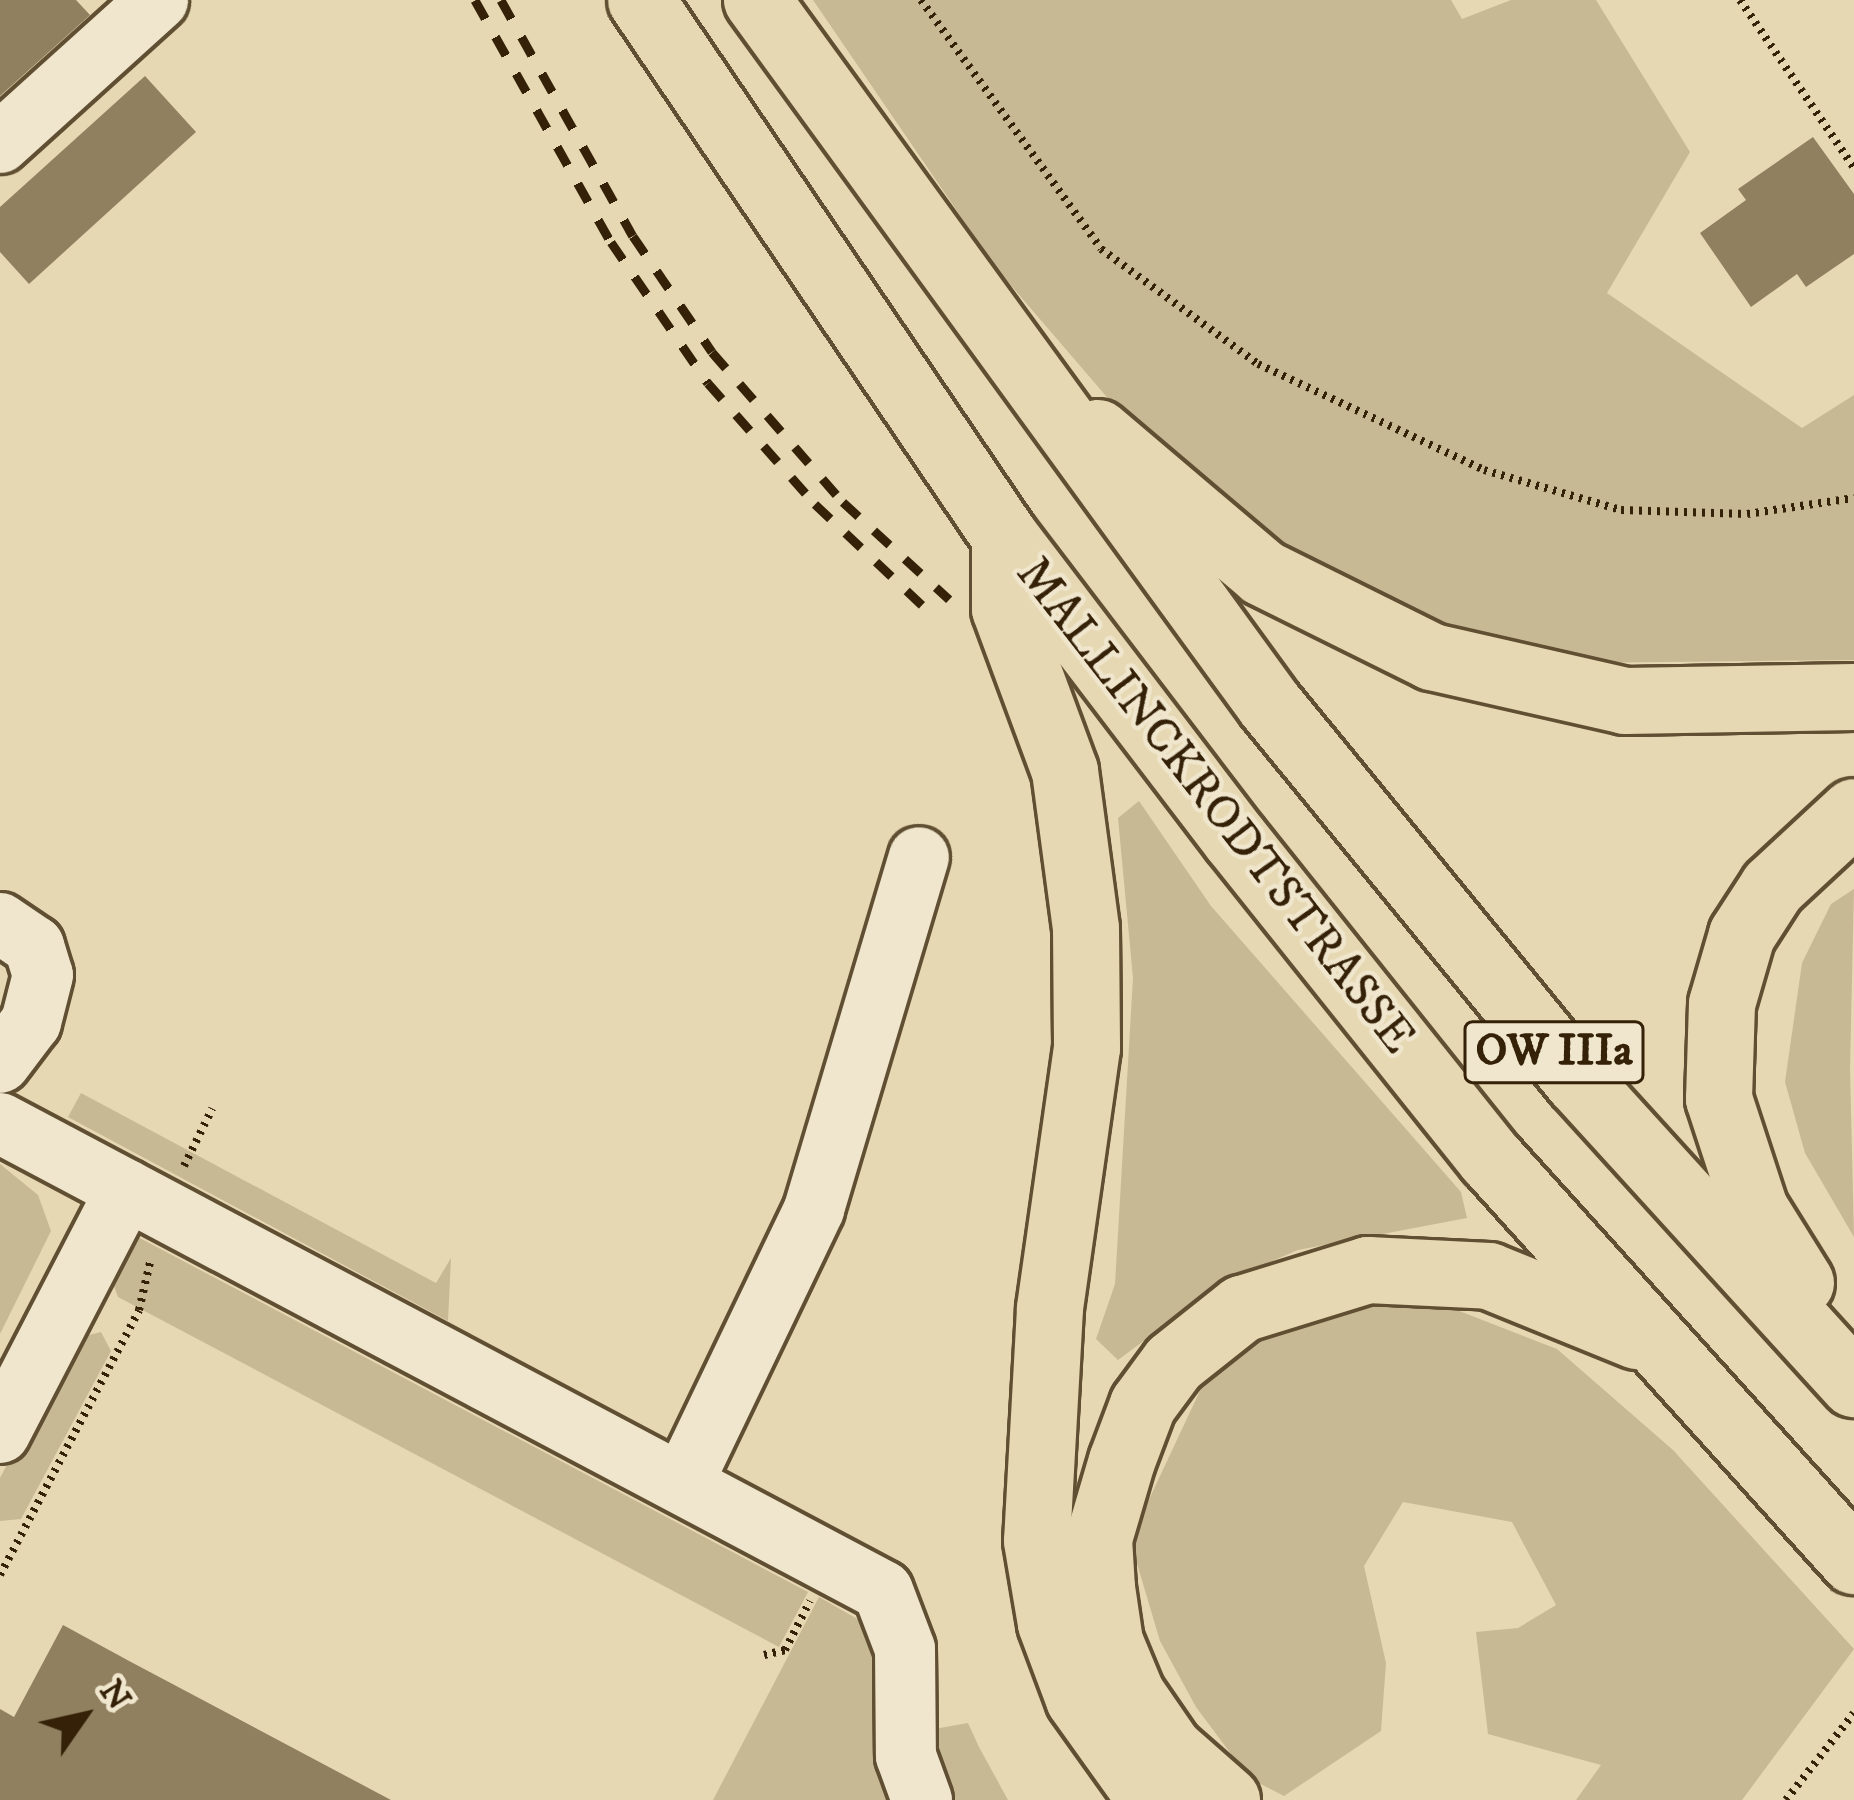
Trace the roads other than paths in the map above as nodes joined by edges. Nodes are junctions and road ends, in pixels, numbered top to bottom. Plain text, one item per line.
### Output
1 (158, 0) edge
2 (641, 0) edge
3 (757, 0) edge
4 (0, 143) edge
5 (1042, 402) junction
6 (1005, 537) junction
7 (1854, 698) edge
8 (1854, 812) edge
9 (919, 857) dead end
10 (0, 923) edge
11 (0, 1063) edge
12 (0, 1123) edge
13 (144, 1200) junction
14 (1652, 1341) junction
15 (1854, 1368) edge
16 (1854, 1384) edge
17 (0, 1433) edge
18 (683, 1483) junction
19 (1854, 1561) edge
20 (922, 1800) edge
21 (1151, 1800) edge
22 (1227, 1800) edge

1 - 4 lane
2 - 6 highway, MALLINCKRODTSTRASSE
3 - 5 highway
5 - 7 highway
5 - 16 highway, OW IIIa
6 - 14 highway, MALLINCKRODTSTRASSE
6 - 21 highway
8 - 15 highway
9 - 18 lane
10 - 11 lane
12 - 13 lane
13 - 17 lane
13 - 18 lane
14 - 19 highway, MALLINCKRODTSTRASSE
14 - 22 highway
18 - 20 lane

